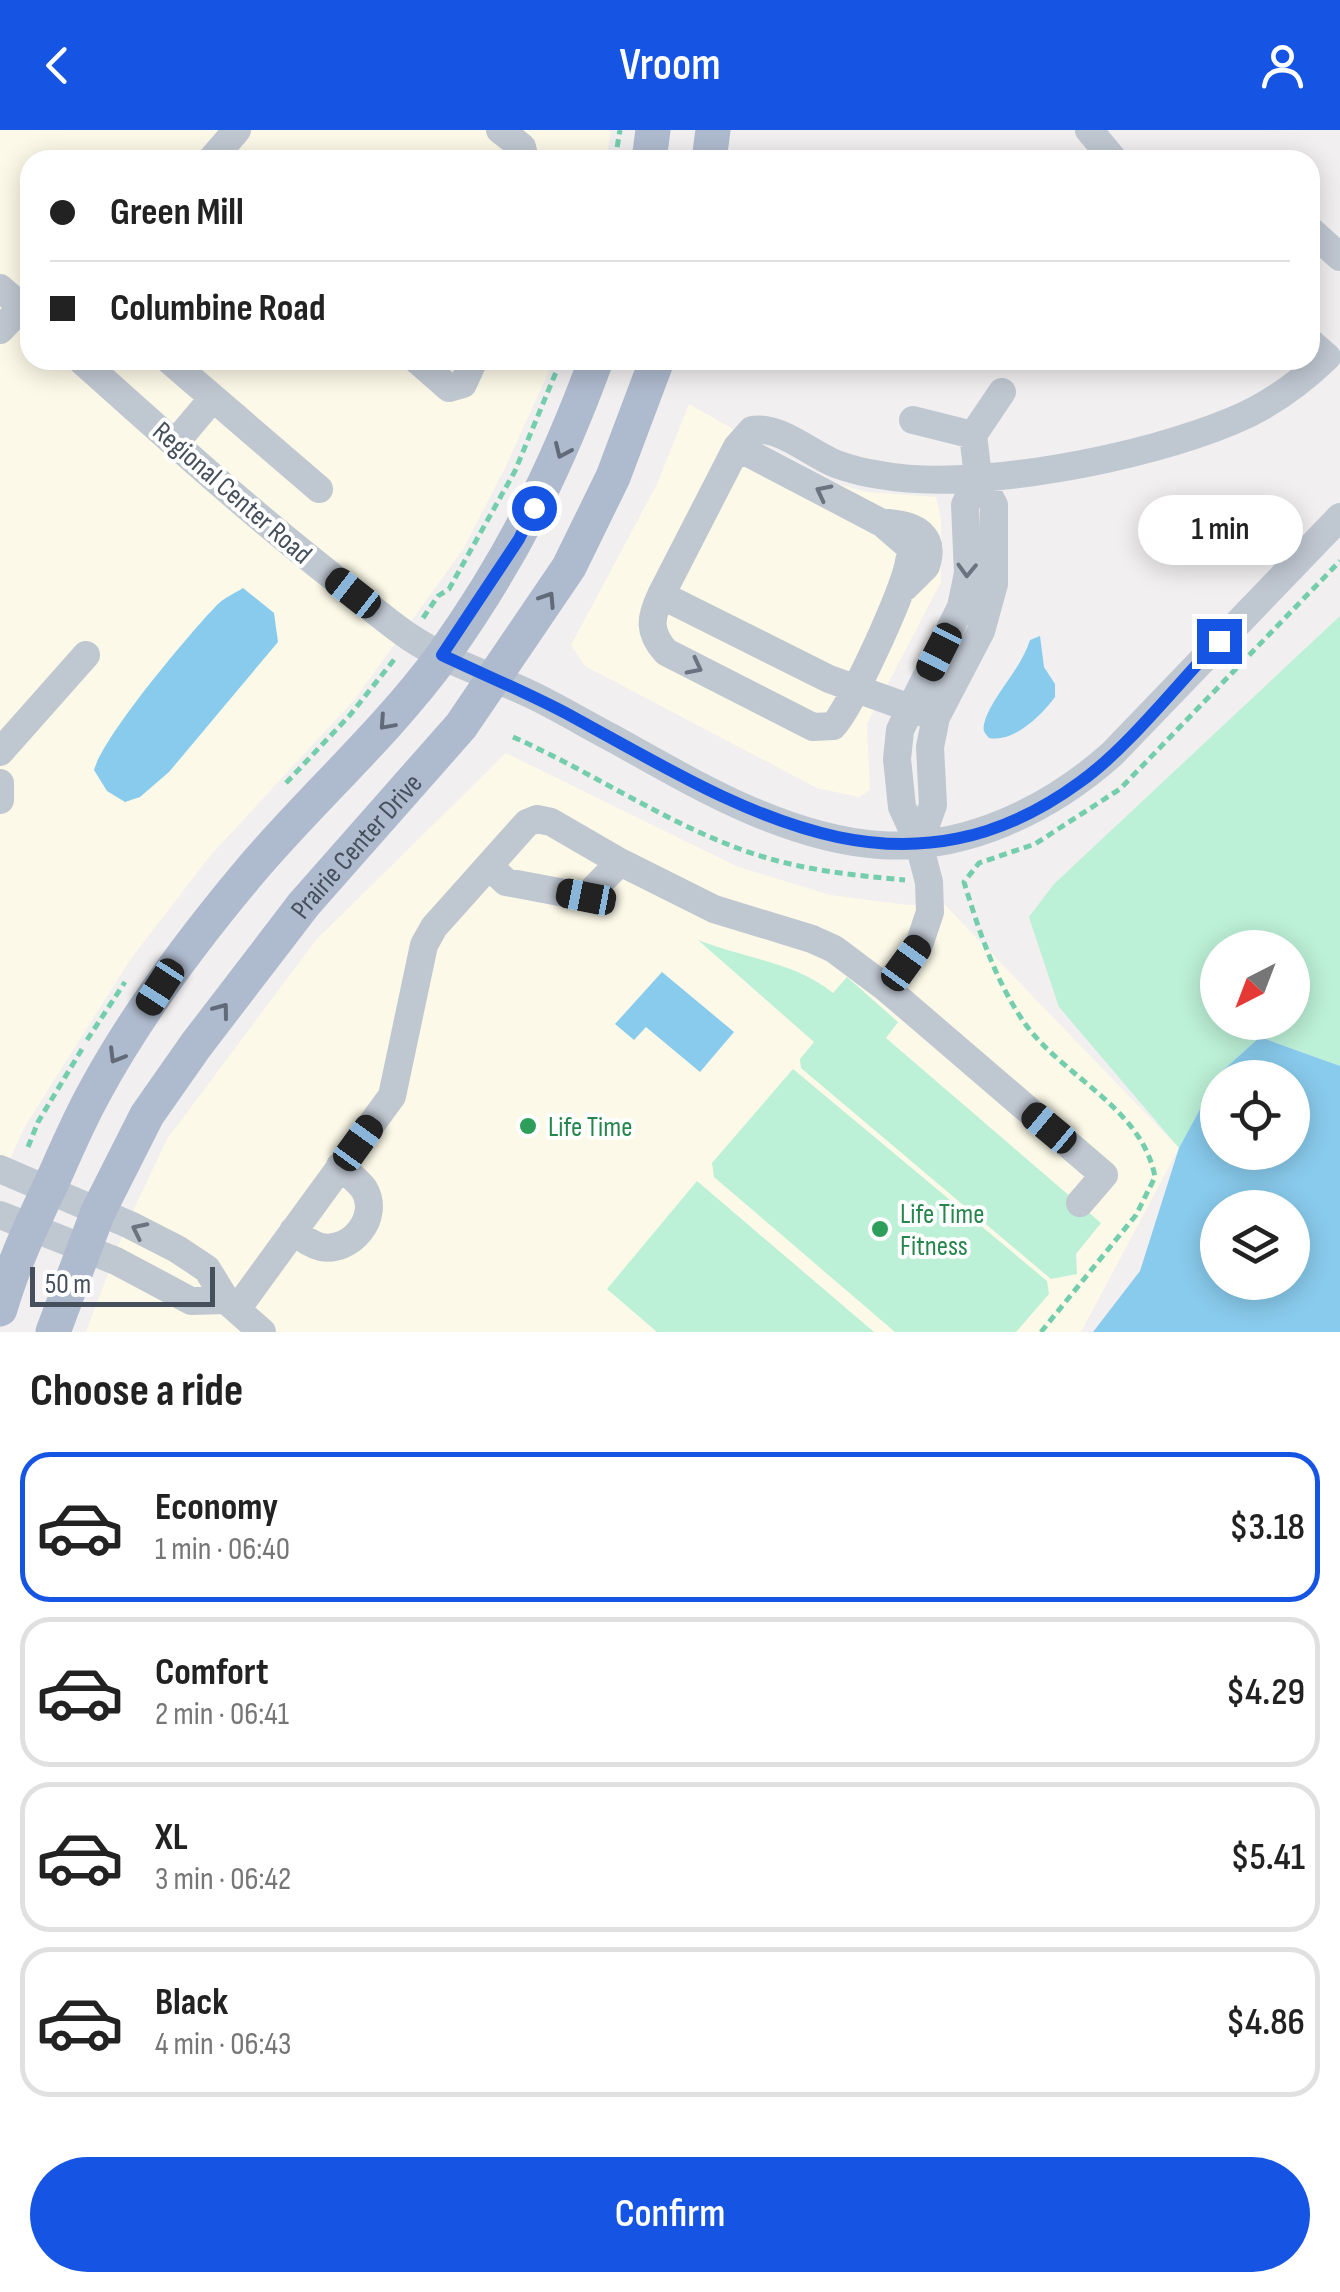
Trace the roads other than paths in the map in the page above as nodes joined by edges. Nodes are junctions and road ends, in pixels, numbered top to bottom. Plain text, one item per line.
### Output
1 (237, 130) edge
2 (500, 130) edge
3 (1089, 130) edge
4 (219, 150) edge
5 (523, 150) edge
6 (1106, 150) edge
7 (1320, 239) edge
8 (1340, 257) edge
9 (0, 288) edge
10 (20, 305) edge
11 (20, 315) edge
12 (0, 330) edge
13 (93, 370) edge
14 (181, 370) edge
15 (428, 370) edge
16 (469, 370) edge
17 (592, 370) edge
18 (653, 370) edge
19 (1313, 370) edge
20 (1002, 392) dead end
21 (213, 398) junction
22 (912, 420) dead end
23 (973, 435) junction
24 (174, 443) junction
25 (737, 447) junction
26 (978, 476) junction
27 (320, 489) dead end
28 (1340, 517) edge
29 (882, 522) junction
30 (906, 564) junction
31 (661, 595) junction
32 (86, 655) dead end
33 (442, 655) junction
34 (492, 679) junction
35 (856, 689) junction
36 (923, 713) junction
37 (0, 752) edge
38 (0, 783) edge
39 (0, 800) edge
40 (920, 844) junction
41 (620, 862) junction
42 (489, 866) junction
43 (886, 988) junction
44 (340, 1166) junction
45 (0, 1169) edge
46 (48, 1190) junction
47 (1080, 1203) dead end
48 (98, 1212) junction
49 (15, 1221) edge
50 (293, 1232) junction
51 (83, 1248) junction
52 (2, 1290) edge
53 (231, 1305) junction
54 (53, 1332) edge
55 (262, 1332) edge

1 - 4 street
2 - 5 street
3 - 6 street
7 - 8 street
9 - 10 street
11 - 12 street
13 - 24 street, Regional Center Road
14 - 21 street
15 - 16 street
17 -> 33 main road
34 -> 18 main road, Prairie Center Drive
19 - 26 street
20 - 23 street
21 - 24 street
21 - 27 street
22 - 23 street
23 - 26 street
24 - 33 street, Regional Center Road
25 - 26 street
29 -> 25 street
25 - 31 street
26 - 36 street
28 - 40 street, Regional Center Road
29 - 30 street
29 - 30 street
30 - 35 street
31 - 35 street
31 -> 35 street
32 - 37 street
33 - 34 street, Regional Center Road
33 -> 46 main road
34 - 40 street, Regional Center Road
48 -> 34 main road, Prairie Center Drive
35 - 36 street
36 - 40 street
38 - 39 street
40 - 43 street
41 - 42 street
41 - 42 street
41 - 43 street
42 - 44 street
43 - 47 street
44 - 50 street
44 - 50 street
45 - 46 street
46 - 48 street
46 - 49 main road
48 - 51 main road, Prairie Center Drive
53 -> 48 street
49 - 51 street
49 - 52 main road
50 - 53 street
51 - 53 street
51 - 54 main road, Prairie Center Drive
53 - 55 street

